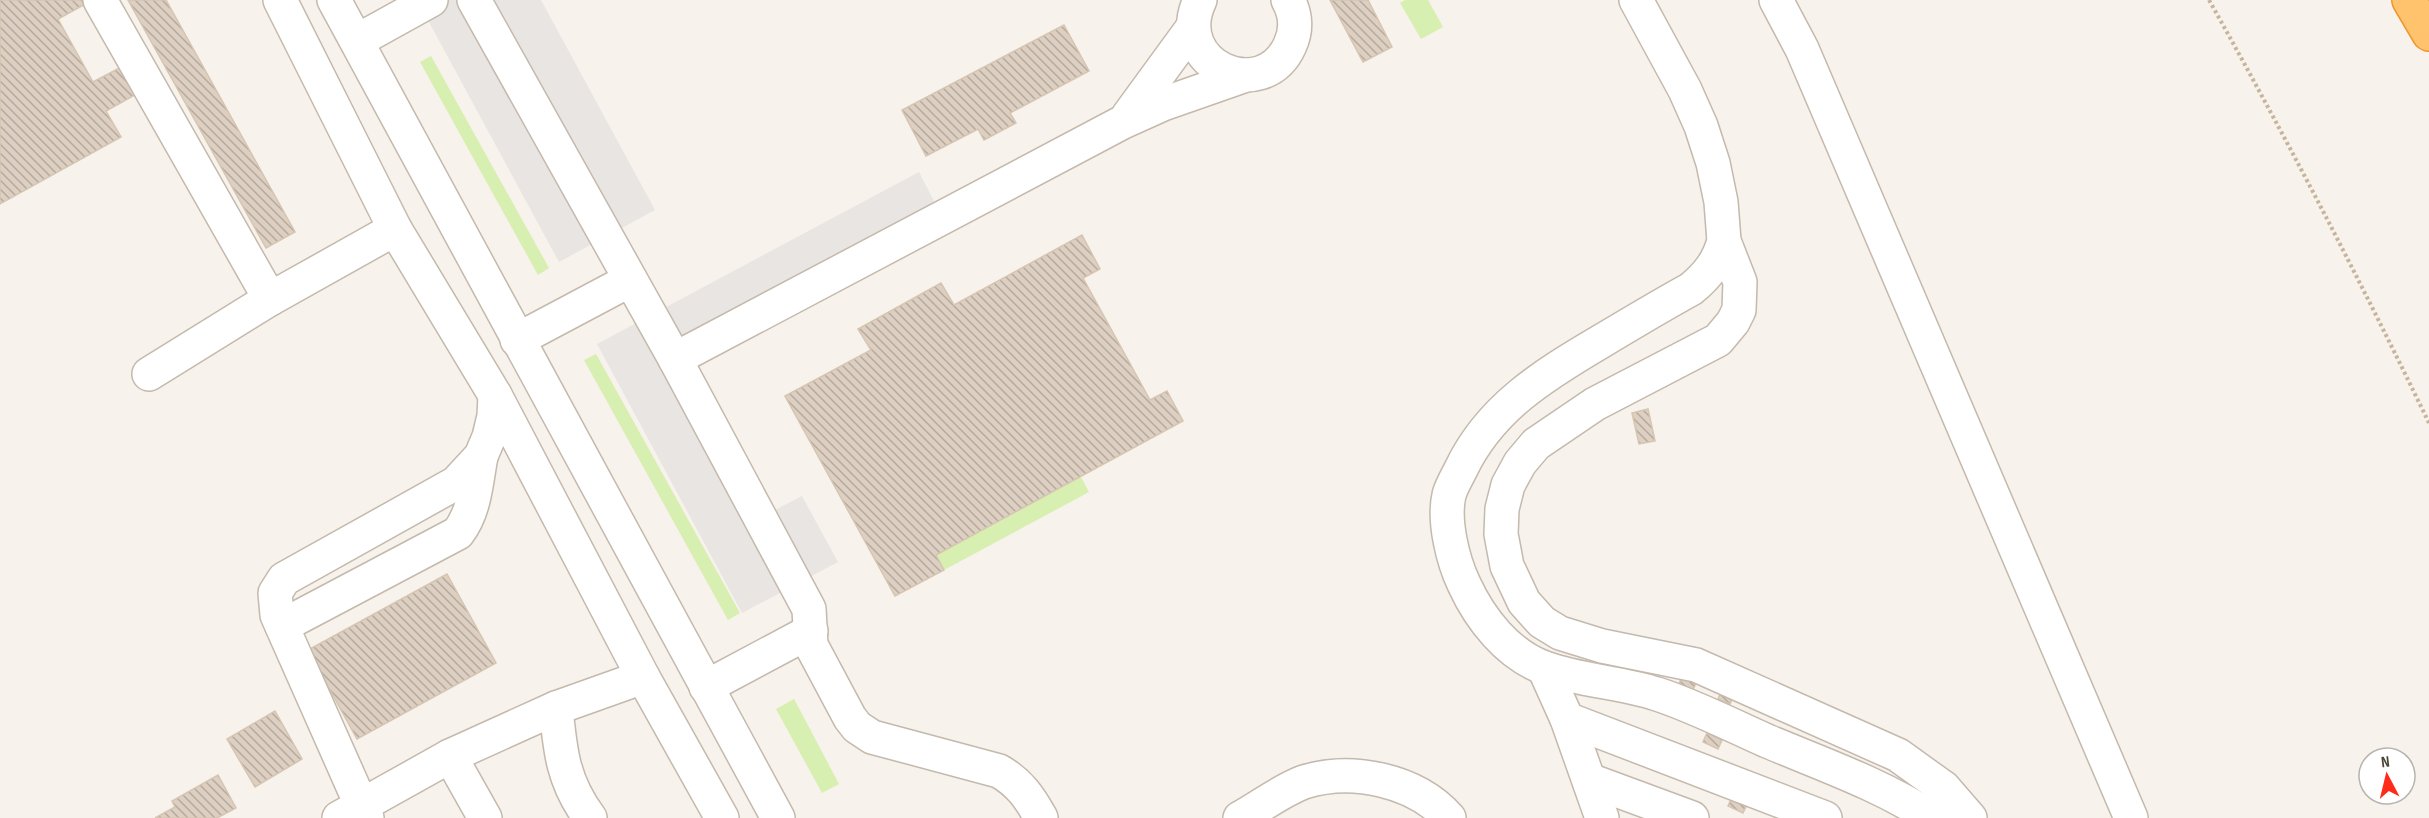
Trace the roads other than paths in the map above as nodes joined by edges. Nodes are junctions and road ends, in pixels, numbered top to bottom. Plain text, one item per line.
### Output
1 (100, 0) edge
2 (280, 0) edge
3 (334, 0) edge
4 (431, 0) edge
5 (474, 0) edge
6 (1288, 0) edge
7 (1636, 0) edge
8 (1776, 0) edge
9 (2409, 0) edge
10 (1197, 13) edge
11 (2429, 34) edge
12 (357, 41) junction
13 (1246, 75) junction
14 (1123, 122) junction
15 (395, 229) junction
16 (1724, 241) junction
17 (630, 280) junction
18 (270, 299) junction
19 (517, 340) junction
20 (675, 359) junction
21 (1570, 360) junction
22 (149, 374) dead end
23 (495, 395) junction
24 (1595, 404) junction
25 (481, 456) junction
26 (282, 626) junction
27 (811, 631) junction
28 (1544, 668) junction
29 (643, 677) junction
30 (706, 687) junction
31 (556, 708) junction
32 (1567, 720) junction
33 (450, 756) junction
34 (1589, 780) junction
35 (356, 814) edge
36 (485, 818) edge
37 (590, 818) edge
38 (722, 818) edge
39 (777, 818) edge
40 (1041, 818) edge
41 (1240, 818) edge
42 (1449, 818) edge
43 (1602, 818) edge
44 (1692, 818) edge
45 (1825, 818) edge
46 (1932, 818) edge
47 (1970, 818) edge
48 (2131, 818) edge

1 - 18 lane
2 - 15 lane
3 - 12 lane
4 - 12 lane
5 - 17 lane
6 - 13 lane
7 - 16 lane
8 - 48 lane
9 - 11 highway
10 - 13 lane
10 - 14 lane
12 - 19 lane
13 - 14 lane
14 - 20 lane
15 - 18 lane
15 - 23 lane
16 - 21 lane
16 - 24 lane
17 - 19 lane
17 - 20 lane
18 - 22 lane
19 - 30 lane
20 - 27 lane
21 - 24 lane
21 - 28 lane
23 - 25 lane
23 - 29 lane
24 - 47 lane
25 - 26 lane
25 - 26 lane
26 - 35 lane
27 - 30 lane
27 - 40 lane
28 - 32 lane
28 - 46 lane
29 - 31 lane
29 - 38 lane
30 - 39 lane
31 - 33 lane
31 - 37 lane
32 - 34 lane
32 - 45 lane
33 - 35 lane
33 - 36 lane
34 - 43 lane
34 - 44 lane
41 - 42 lane

